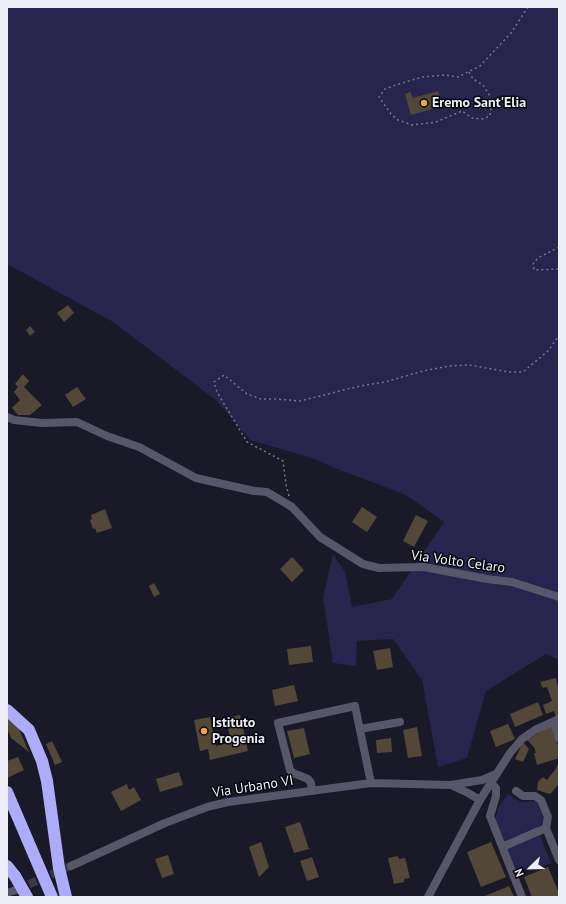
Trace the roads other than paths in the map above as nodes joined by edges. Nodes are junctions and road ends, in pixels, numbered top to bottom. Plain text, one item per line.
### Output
1 (7, 418) edge
2 (559, 597) edge
3 (7, 710) edge
4 (556, 720) edge
5 (400, 722) dead end
6 (360, 729) junction
7 (559, 738) edge
8 (496, 774) junction
9 (371, 783) junction
10 (491, 783) junction
11 (451, 785) junction
12 (312, 791) junction
13 (516, 791) dead end
14 (7, 792) edge
15 (480, 800) junction
16 (546, 828) junction
17 (502, 847) junction
18 (559, 860) edge
19 (7, 866) edge
20 (71, 866) tunnel mouth
21 (16, 890) tunnel mouth
22 (7, 893) edge
23 (27, 897) edge
24 (52, 897) edge
25 (66, 897) edge
26 (428, 897) edge
27 (522, 897) edge

1 - 2 street, Via Volto Celaro
3 - 25 highway
4 - 7 street
4 - 8 street
5 - 6 street
6 - 9 street
6 - 12 street
8 - 10 street
8 - 11 street, Via Urbano VI
9 - 11 street, Via Urbano VI
9 - 12 street, Via Urbano VI
10 - 15 street
10 - 17 street
11 - 15 street, Via Urbano VI
12 - 20 street, Via Urbano VI
13 - 16 street
14 - 24 highway
15 - 26 street
16 - 17 street
16 - 18 street
17 - 27 street
19 - 23 highway
21 - 22 street

